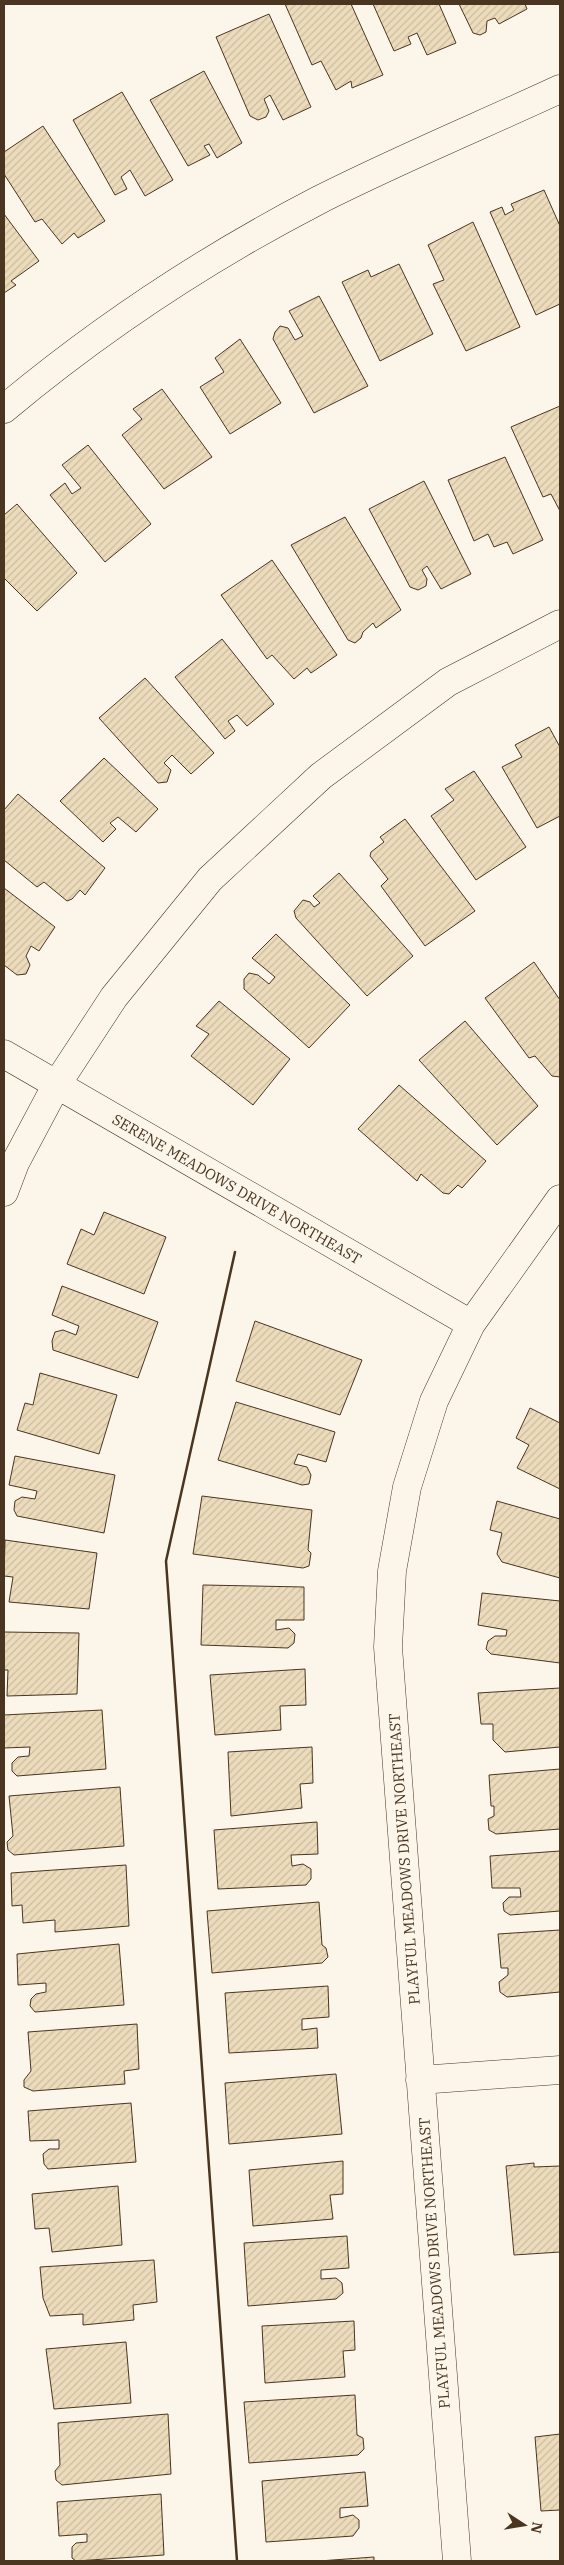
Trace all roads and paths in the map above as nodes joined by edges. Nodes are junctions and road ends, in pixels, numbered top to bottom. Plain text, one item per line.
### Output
1 (560, 89) edge
2 (4, 409) edge
3 (560, 624) edge
4 (4, 1054) edge
5 (57, 1084) junction
6 (4, 1192) edge
7 (560, 1199) edge
8 (471, 1324) junction
9 (560, 2070) edge
10 (420, 2080) junction
11 (457, 2561) edge

1 - 2 street
3 - 5 street
4 - 5 street, SERENE MEADOWS DRIVE NORTHEAST
5 - 6 street
5 - 8 street, SERENE MEADOWS DRIVE NORTHEAST
7 - 8 street, PLAYFUL MEADOWS DRIVE NORTHEAST
8 - 10 street, PLAYFUL MEADOWS DRIVE NORTHEAST
9 - 10 street
10 - 11 street, PLAYFUL MEADOWS DRIVE NORTHEAST

